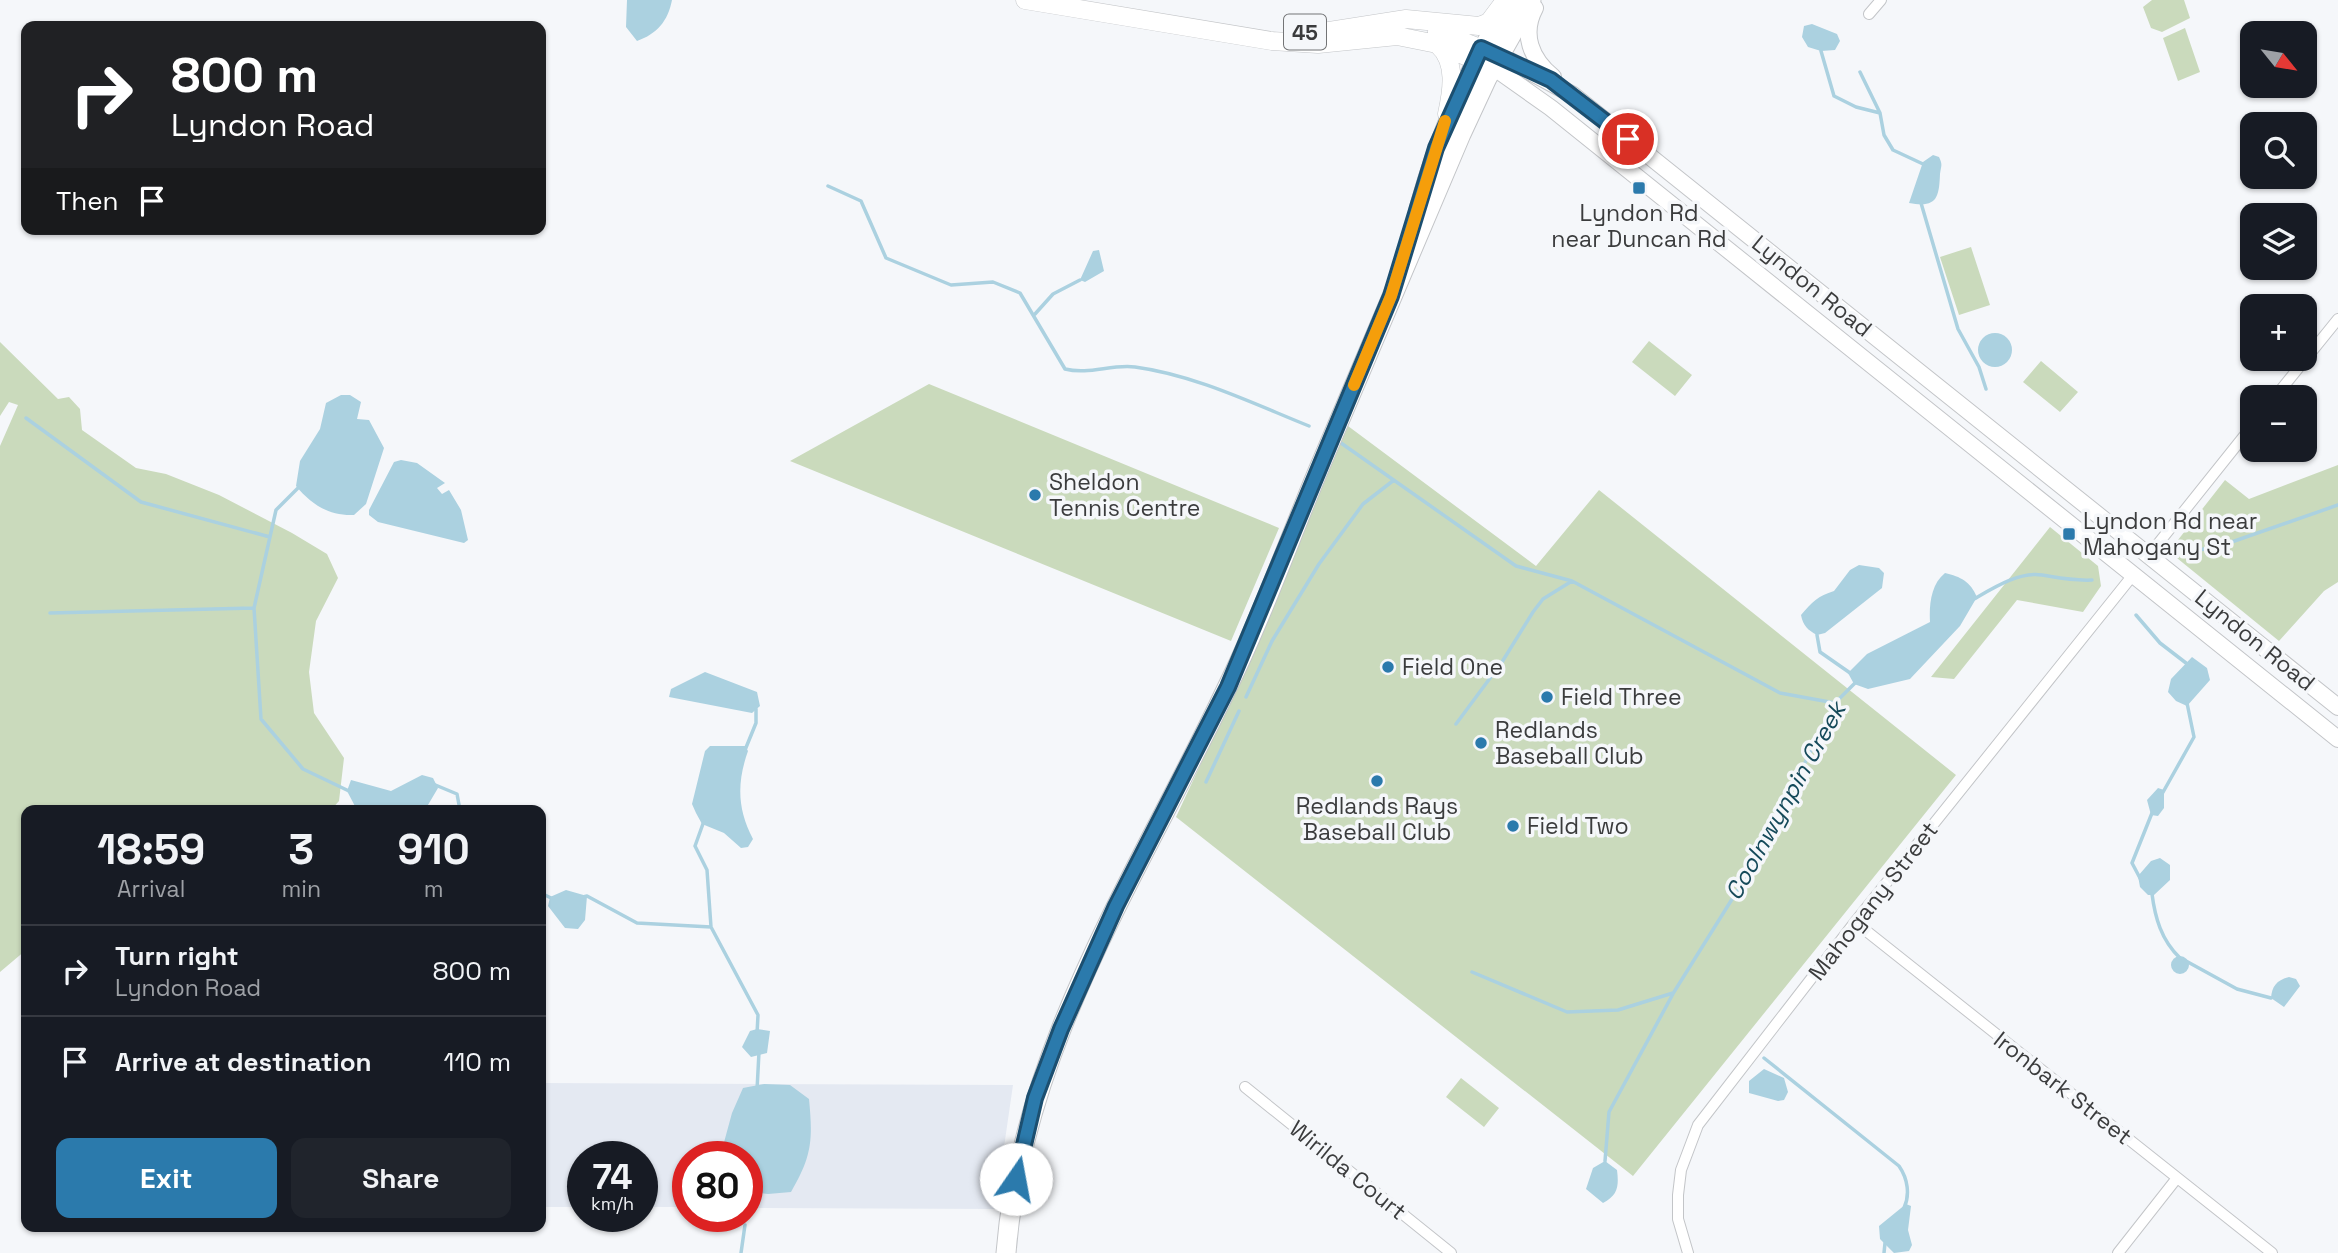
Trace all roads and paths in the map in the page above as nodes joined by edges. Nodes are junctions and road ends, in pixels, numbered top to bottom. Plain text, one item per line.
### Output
1 (1026, 0) edge
2 (1505, 0) edge
3 (1511, 0) edge
4 (1531, 0) edge
5 (1539, 0) edge
6 (1881, 0) edge
7 (1869, 14) dead end
8 (1177, 24) junction
9 (1222, 27) junction
10 (1437, 44) junction
11 (1487, 58) junction
12 (1573, 95) junction
13 (1446, 121) junction
14 (1664, 168) junction
15 (1648, 188) junction
16 (1391, 296) junction
17 (2338, 319) edge
18 (2285, 385) edge
19 (2240, 441) edge
20 (2149, 555) junction
21 (2133, 575) junction
22 (2338, 707) edge
23 (2338, 739) edge
24 (1855, 922) junction
25 (1245, 1087) dead end
26 (2177, 1178) junction
27 (1006, 1253) edge
28 (1451, 1253) edge
29 (1688, 1253) edge
30 (2118, 1253) edge
31 (2272, 1253) edge

1 - 8 main road, 45
2 - 9 main road, 45
3 - 11 highway
4 - 11 highway
5 - 12 main road
6 - 7 street
8 - 9 main road, 45
8 - 10 main road, 45
9 - 11 main road, Lyndon Road
10 - 11 main road, 45
10 - 13 main road
11 - 12 main road, Lyndon Road
11 - 13 highway
11 - 15 main road, Lyndon Road
11 - 16 highway
12 - 14 main road, Lyndon Road
13 - 16 highway
14 - 15 main road
14 - 20 main road, Lyndon Road
15 - 21 main road, Lyndon Road
16 - 27 highway
17 - 18 street
19 - 20 street
20 - 21 main road
20 - 22 main road, Lyndon Road
21 - 23 main road, Lyndon Road
21 - 24 street, Mahogany Street
24 - 26 street, Ironbark Street
24 - 29 street, Mahogany Street
25 - 28 street, Wirilda Court
26 - 30 street
26 - 31 street, Ironbark Street

